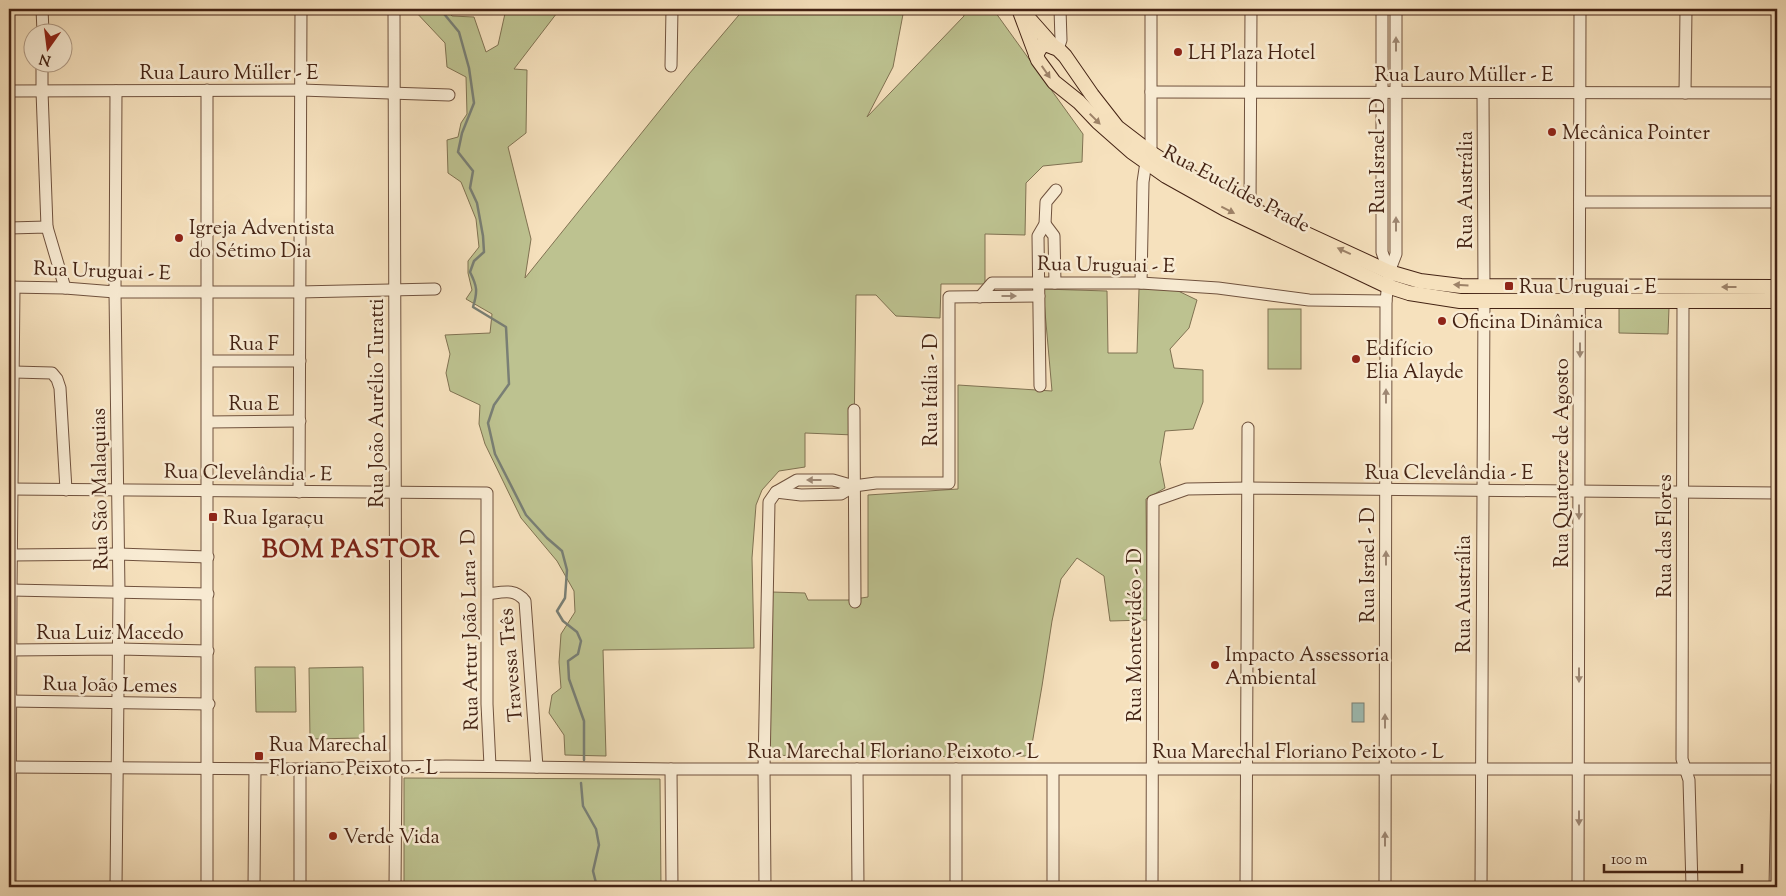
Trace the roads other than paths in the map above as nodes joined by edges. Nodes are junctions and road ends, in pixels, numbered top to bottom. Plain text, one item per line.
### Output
1 (42, 9) edge
2 (301, 9) edge
3 (394, 9) edge
4 (672, 9) edge
5 (1019, 9) edge
6 (1060, 9) edge
7 (1152, 9) edge
8 (1251, 9) edge
9 (1382, 9) edge
10 (1396, 9) edge
11 (1580, 9) edge
12 (1686, 9) edge
13 (42, 22) edge
14 (1056, 48) junction
15 (1036, 55) junction
16 (671, 66) dead end
17 (42, 72) edge
18 (1077, 74) junction
19 (1059, 86) junction
20 (208, 90) junction
21 (301, 90) junction
22 (9, 91) edge
23 (42, 91) junction
24 (116, 91) junction
25 (394, 92) junction
26 (1151, 92) junction
27 (1251, 93) junction
28 (1382, 93) junction
29 (1396, 93) junction
30 (1483, 93) junction
31 (1580, 93) junction
32 (1685, 93) junction
33 (1777, 94) edge
34 (449, 95) dead end
35 (1149, 158) junction
36 (1056, 190) dead end
37 (1580, 202) junction
38 (1777, 202) edge
39 (1248, 214) junction
40 (1045, 224) junction
41 (47, 227) junction
42 (9, 228) edge
43 (1038, 236) junction
44 (1054, 236) junction
45 (1389, 272) junction
46 (1039, 283) junction
47 (1055, 283) junction
48 (1141, 283) junction
49 (1387, 286) junction
50 (1484, 286) junction
51 (1580, 286) junction
52 (12, 287) edge
53 (1777, 287) edge
54 (65, 288) junction
55 (435, 289) dead end
56 (395, 290) junction
57 (115, 292) junction
58 (208, 292) junction
59 (299, 292) junction
60 (1039, 296) junction
61 (949, 297) joint
62 (980, 297) junction
63 (1386, 301) junction
64 (1484, 301) junction
65 (1580, 301) junction
66 (1683, 301) junction
67 (1777, 301) edge
68 (208, 361) junction
69 (300, 361) junction
70 (14, 372) junction
71 (1040, 386) dead end
72 (854, 410) dead end
73 (208, 422) junction
74 (300, 422) junction
75 (1248, 428) dead end
76 (854, 486) junction
77 (1248, 488) junction
78 (11, 489) edge
79 (66, 490) junction
80 (118, 490) junction
81 (1386, 490) junction
82 (208, 491) junction
83 (1482, 491) junction
84 (1579, 491) junction
85 (1682, 491) junction
86 (300, 492) junction
87 (395, 492) junction
88 (487, 493) joint
89 (1777, 493) edge
90 (1153, 501) joint
91 (118, 554) junction
92 (12, 555) junction
93 (208, 557) junction
94 (11, 590) junction
95 (119, 592) junction
96 (208, 594) junction
97 (488, 594) junction
98 (855, 602) dead end
99 (119, 649) junction
100 (10, 650) junction
101 (208, 651) junction
102 (10, 701) junction
103 (117, 702) junction
104 (208, 704) junction
105 (490, 766) junction
106 (537, 766) junction
107 (117, 767) junction
108 (396, 767) junction
109 (9, 768) edge
110 (209, 769) junction
111 (255, 769) junction
112 (300, 769) junction
113 (671, 769) junction
114 (764, 769) junction
115 (858, 769) junction
116 (956, 769) junction
117 (1385, 769) junction
118 (1482, 769) junction
119 (1579, 769) junction
120 (1777, 769) edge
121 (1053, 770) junction
122 (1152, 770) junction
123 (1246, 770) junction
124 (1686, 770) junction
125 (1777, 786) edge
126 (10, 843) edge
127 (10, 887) edge
128 (116, 887) edge
129 (208, 887) edge
130 (254, 887) edge
131 (300, 887) edge
132 (395, 887) edge
133 (672, 887) edge
134 (765, 887) edge
135 (858, 887) edge
136 (956, 887) edge
137 (1053, 887) edge
138 (1152, 887) edge
139 (1246, 887) edge
140 (1384, 887) edge
141 (1481, 887) edge
142 (1578, 887) edge
143 (1692, 887) edge
144 (1774, 887) edge

1 - 13 street
2 - 21 street
3 - 25 street, Rua João Aurélio Turatti
4 - 16 street
5 - 14 main road, Rua Euclides Prade
5 - 15 main road, Rua Euclides Prade
6 - 14 street
7 - 26 street
8 - 27 street
9 - 28 street, Rua Israel - D
29 -> 10 street, Rua Israel - D
11 - 31 street, Rua Quatorze de Agosto
12 - 32 street
14 - 15 main road
14 - 18 main road, Rua Euclides Prade
15 -> 19 main road, Rua Euclides Prade
17 - 23 street
18 - 19 main road
18 - 35 main road, Rua Euclides Prade
19 -> 35 main road, Rua Euclides Prade
20 - 21 street, Rua Lauro Müller - E
20 - 24 street, Rua Lauro Müller - E
20 - 58 street
21 - 25 street, Rua Lauro Müller - E
21 - 59 street
22 - 23 street, Rua Lauro Müller - E
23 - 24 street, Rua Lauro Müller - E
23 - 41 street
24 - 57 street, Rua São Malaquias
25 - 34 street, Rua Lauro Müller - E
25 - 56 street, Rua João Aurélio Turatti
26 - 27 street, Rua Lauro Müller - E
26 - 35 street
27 - 28 street, Rua Lauro Müller - E
27 - 39 street
28 - 29 street, Rua Lauro Müller - E
28 - 45 street, Rua Israel - D
29 - 30 street, Rua Lauro Müller - E
45 -> 29 street, Rua Israel - D
30 - 31 street, Rua Lauro Müller - E
30 - 50 street, Rua Austrália
31 - 32 street, Rua Lauro Müller - E
31 - 37 street, Rua Quatorze de Agosto
32 - 33 street, Rua Lauro Müller - E
35 - 39 main road, Rua Euclides Prade
35 - 48 street
36 - 40 street
37 - 38 street
37 - 51 street, Rua Quatorze de Agosto
45 -> 39 main road, Rua Euclides Prade
39 - 49 main road, Rua Euclides Prade
40 - 43 street
40 - 44 street
41 - 42 street
41 - 54 street
43 - 44 street
43 - 46 street
44 - 47 street
45 - 49 street, Rua Israel - D
50 -> 45 main road
46 - 47 street, Rua Uruguai - E
46 - 60 street
46 - 62 street, Rua Uruguai - E
47 - 48 street, Rua Uruguai - E
48 - 63 street, Rua Uruguai - E
49 - 63 street, Rua Israel - D
49 - 64 main road
50 - 51 main road
53 -> 51 main road
51 - 65 street, Rua Quatorze de Agosto
52 - 54 street, Rua Uruguai - E
52 - 70 street
54 - 57 street, Rua Uruguai - E
55 - 56 street, Rua Uruguai - E
56 - 59 street, Rua Uruguai - E
56 - 87 street, Rua João Aurélio Turatti
57 - 58 street, Rua Uruguai - E
57 - 80 street, Rua São Malaquias
58 - 59 street, Rua Uruguai - E
58 - 68 street
59 - 69 street
62 -> 60 street, Rua Uruguai - E
60 - 71 street
61 - 62 street, Rua Uruguai - E
61 - 76 street, Rua Itália - D
81 -> 63 street, Rua Israel - D
64 - 65 main road
64 - 83 street, Rua Austrália
65 - 66 main road
65 -> 84 street, Rua Quatorze de Agosto
66 - 67 main road
66 - 85 street, Rua das Flores
68 - 69 street, Rua F
68 - 73 street
69 - 74 street
70 - 78 street
70 - 79 street
72 - 76 street
73 - 74 street, Rua E
73 - 82 street
74 - 86 street
75 - 77 street
76 - 98 street
76 - 114 street
77 - 81 street, Rua Clevelândia - E
77 - 90 street, Rua Clevelândia - E
77 - 123 street
78 - 79 street, Rua Clevelândia - E
78 - 92 street
79 - 80 street, Rua Clevelândia - E
80 - 82 street, Rua Clevelândia - E
80 - 91 street, Rua São Malaquias
81 - 83 street, Rua Clevelândia - E
117 -> 81 street, Rua Israel - D
82 - 86 street, Rua Clevelândia - E
82 - 93 street
83 - 84 street, Rua Clevelândia - E
83 - 118 street, Rua Austrália
84 - 85 street, Rua Clevelândia - E
84 -> 119 street, Rua Quatorze de Agosto
85 - 89 street, Rua Clevelândia - E
85 - 124 street, Rua das Flores
86 - 87 street, Rua Clevelândia - E
87 - 88 street, Rua Clevelândia - E
87 - 108 street, Rua João Aurélio Turatti
88 - 97 street, Rua Artur João Lara - D
90 - 122 street, Rua Montevidéo - D
91 - 92 street
91 - 93 street
91 - 95 street, Rua São Malaquias
92 - 94 street
93 - 96 street
94 - 95 street
94 - 100 street
95 - 96 street
95 - 99 street, Rua São Malaquias
96 - 101 street
97 - 105 street, Rua Artur João Lara - D
97 - 106 street, Travessa Três
99 - 100 street, Rua Luiz Macedo
99 - 101 street, Rua Luiz Macedo
99 - 103 street, Rua São Malaquias
100 - 102 street
101 - 104 street
102 - 103 street, Rua João Lemes
102 - 109 street
103 - 104 street, Rua João Lemes
103 - 107 street, Rua São Malaquias
104 - 110 street
105 - 106 street, Rua Marechal Floriano Peixoto - L
105 - 108 street, Rua Marechal Floriano Peixoto - L
106 - 113 street, Rua Marechal Floriano Peixoto - L
107 - 109 street, Rua Marechal Floriano Peixoto - L
107 - 110 street, Rua Marechal Floriano Peixoto - L
107 - 128 street, Rua São Malaquias
108 - 112 street, Rua Marechal Floriano Peixoto - L
108 - 132 street, Rua João Aurélio Turatti
109 - 126 street
110 - 111 street, Rua Marechal Floriano Peixoto - L
110 - 129 street
111 - 112 street, Rua Marechal Floriano Peixoto - L
111 - 130 street
112 - 131 street
113 - 114 street, Rua Marechal Floriano Peixoto - L
113 - 133 street
114 - 115 street, Rua Marechal Floriano Peixoto - L
114 - 134 street
115 - 116 street, Rua Marechal Floriano Peixoto - L
115 - 135 street
116 - 121 street, Rua Marechal Floriano Peixoto - L
116 - 136 street
117 - 118 street, Rua Marechal Floriano Peixoto - L
117 - 123 street, Rua Marechal Floriano Peixoto - L
140 -> 117 street, Rua Israel - D
118 - 119 street, Rua Marechal Floriano Peixoto - L
118 - 141 street, Rua Austrália
119 - 124 street, Rua Marechal Floriano Peixoto - L
119 -> 142 street, Rua Quatorze de Agosto
120 - 124 street, Rua Marechal Floriano Peixoto - L
121 - 122 street, Rua Marechal Floriano Peixoto - L
121 - 137 street
122 - 123 street, Rua Marechal Floriano Peixoto - L
122 - 138 street, Rua Montevidéo - D
123 - 139 street
124 - 143 street, Rua das Flores
125 - 144 street
126 - 127 street

